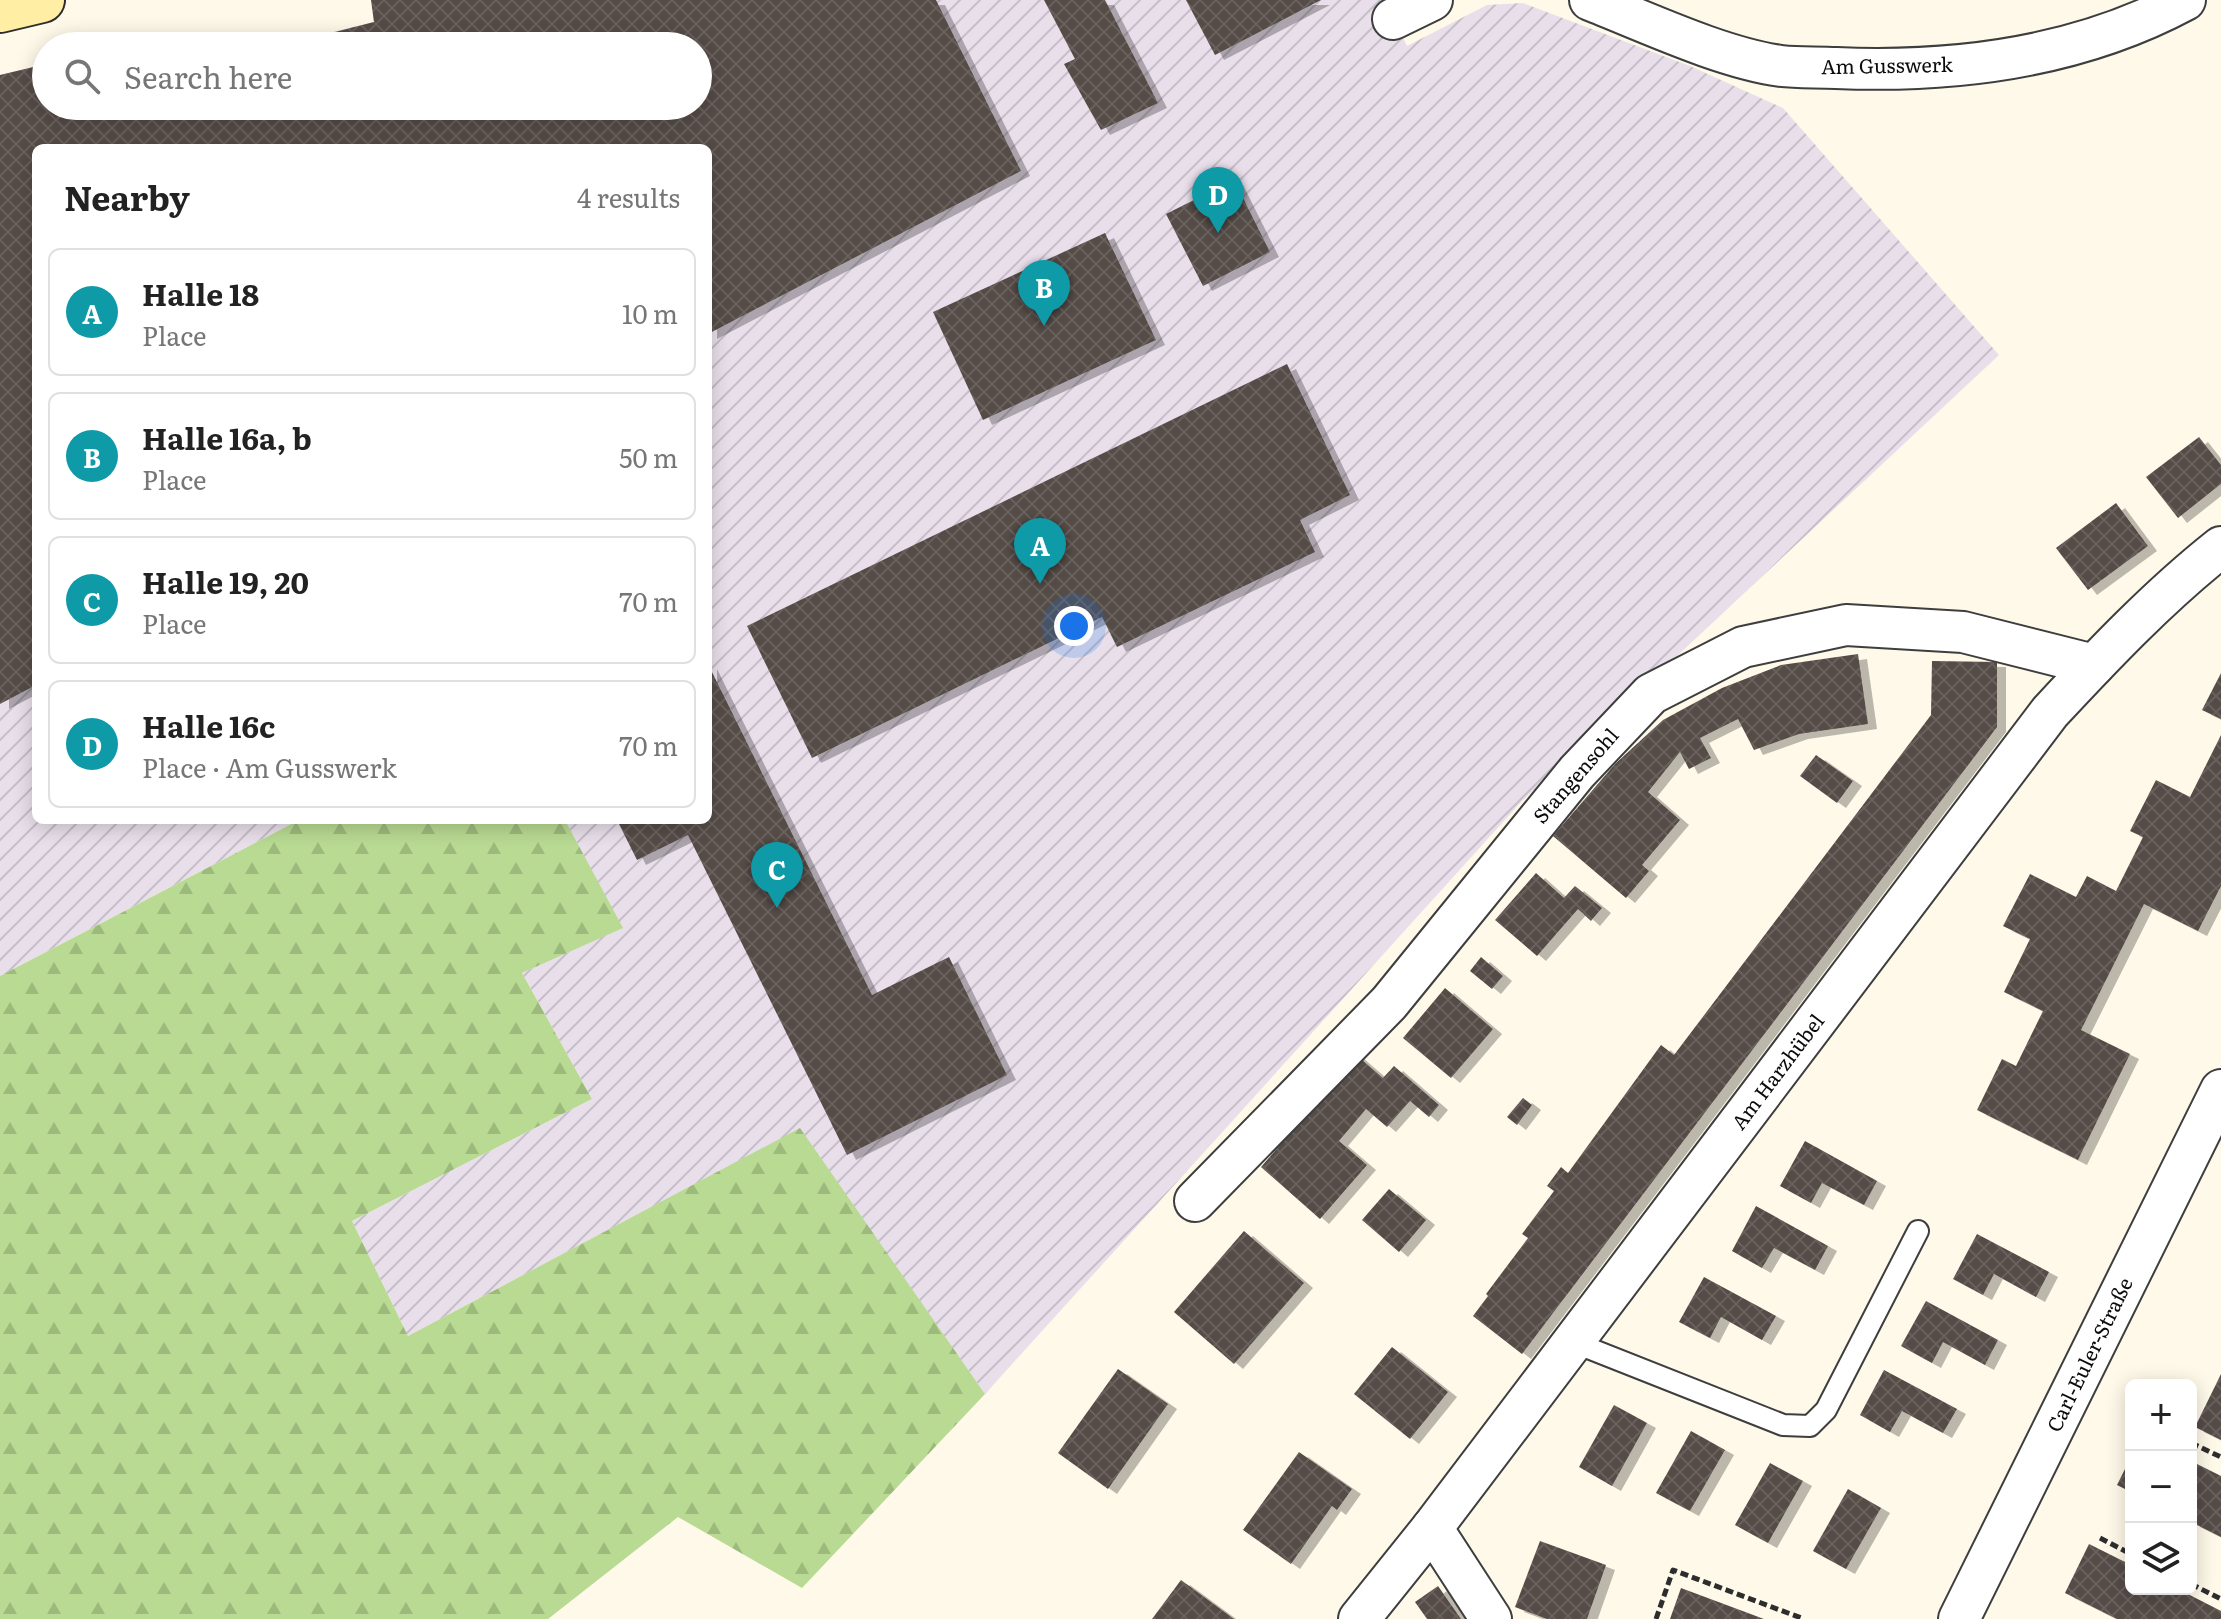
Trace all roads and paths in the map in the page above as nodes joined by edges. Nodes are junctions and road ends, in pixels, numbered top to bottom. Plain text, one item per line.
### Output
1 (42, 0) edge
2 (1432, 0) edge
3 (1590, 0) edge
4 (2185, 0) edge
5 (0, 10) edge
6 (1393, 19) dead end
7 (2221, 547) edge
8 (2094, 665) junction
9 (2221, 1090) edge
10 (1195, 1201) dead end
11 (1918, 1231) dead end
12 (1573, 1342) junction
13 (2197, 1446) edge
14 (2221, 1457) edge
15 (1432, 1528) junction
16 (2100, 1538) dead end
17 (2125, 1551) edge
18 (2197, 1587) edge
19 (2221, 1599) edge
20 (1973, 1614) edge
21 (1359, 1619) edge
22 (1491, 1619) edge
23 (1656, 1619) edge
24 (1804, 1619) edge

1 - 5 main road
2 - 6 street
3 - 4 street, Am Gusswerk
7 - 8 street, Am Harzhübel
8 - 10 street, Stangensohl
8 - 12 street, Am Harzhübel
9 - 20 street, Carl-Euler-Straße
11 - 12 lane
12 - 15 street, Am Harzhübel
13 - 14 path
15 - 21 street, Am Harzhübel
15 - 22 street
16 - 17 path
18 - 19 path
23 - 24 path

